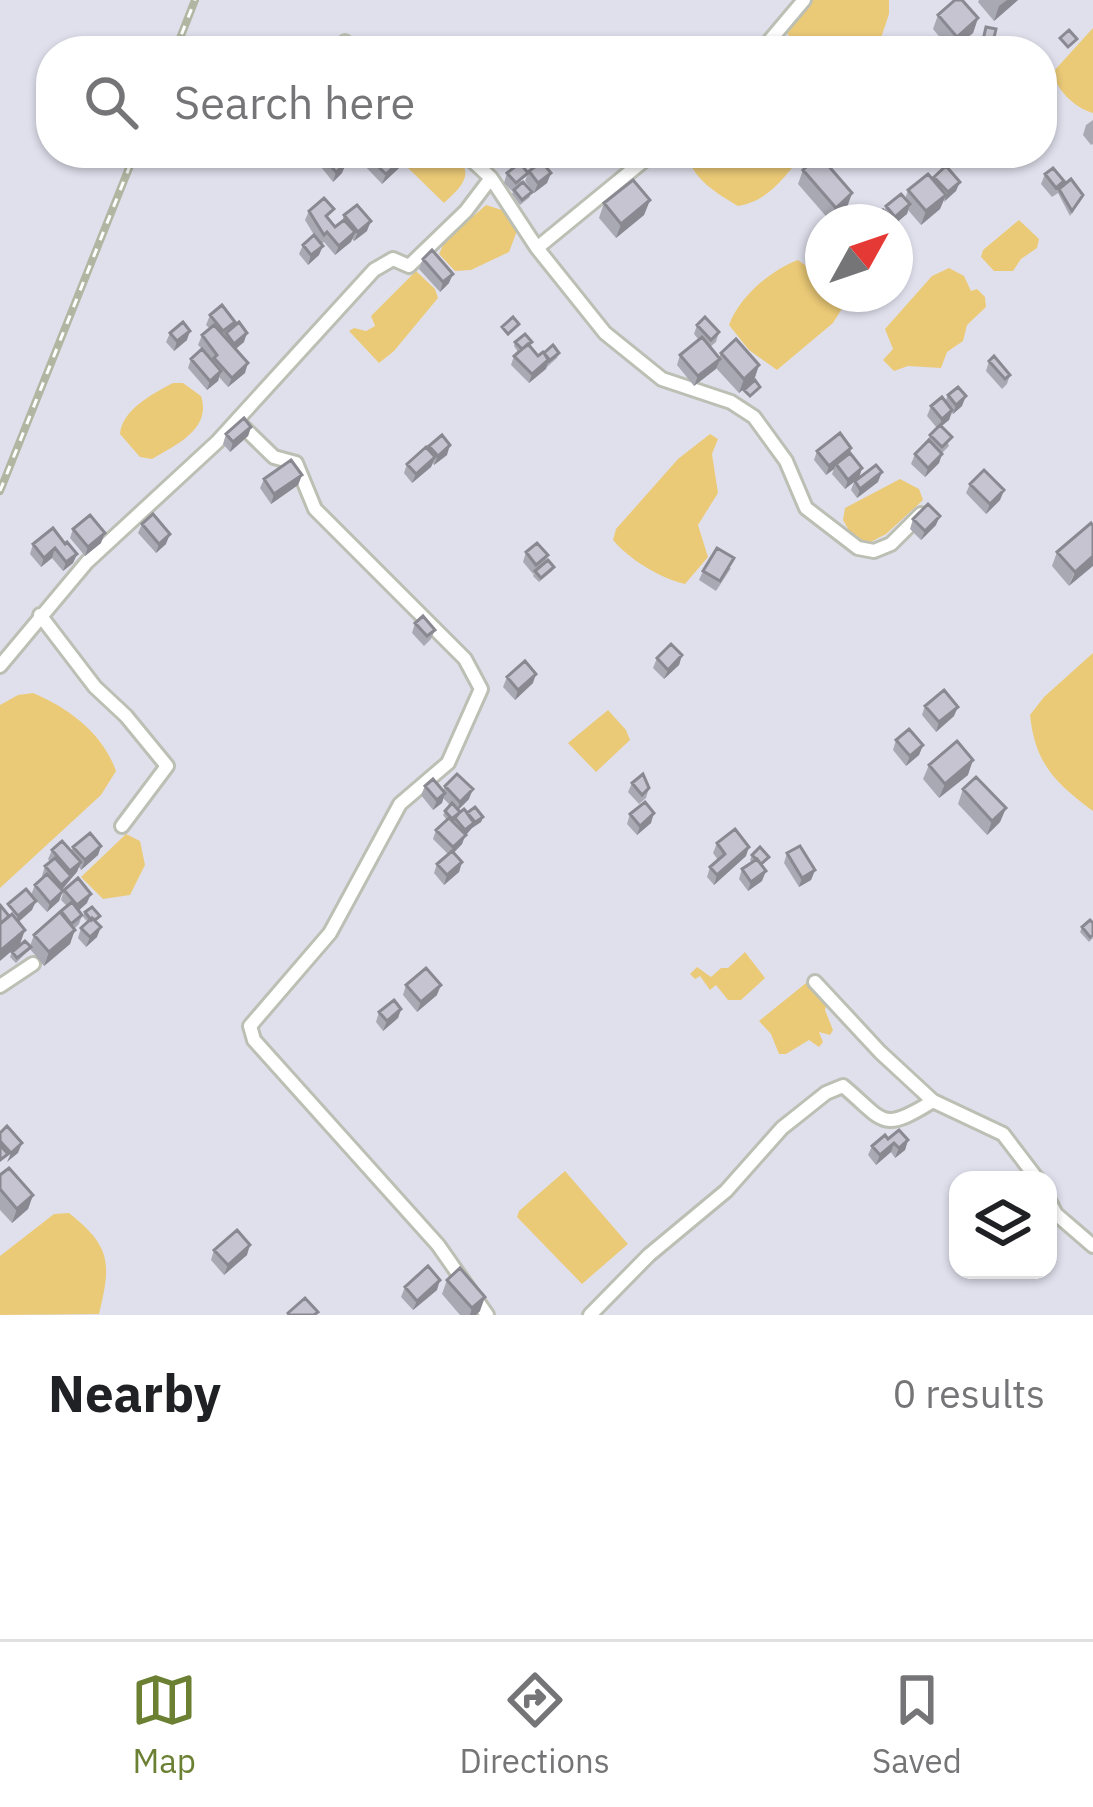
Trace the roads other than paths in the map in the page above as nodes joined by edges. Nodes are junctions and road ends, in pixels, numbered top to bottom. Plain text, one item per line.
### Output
1 (804, 0) edge
2 (774, 36) edge
3 (480, 168) edge
4 (635, 168) edge
5 (490, 178) junction
6 (537, 248) junction
7 (238, 421) junction
8 (922, 513) edge
9 (40, 614) junction
10 (0, 666) edge
11 (122, 826) dead end
12 (33, 964) dead end
13 (815, 982) dead end
14 (0, 986) edge
15 (933, 1101) junction
16 (1030, 1171) edge
17 (1057, 1215) edge
18 (1093, 1246) edge
19 (487, 1315) edge
20 (590, 1315) edge

1 - 2 street
3 - 5 street
4 - 6 street
5 - 6 street
5 - 7 street
6 - 8 street
7 - 9 street
7 - 19 street
9 - 10 street
9 - 11 street
12 - 14 street
13 - 15 street
15 - 16 street
15 - 20 street
17 - 18 street

